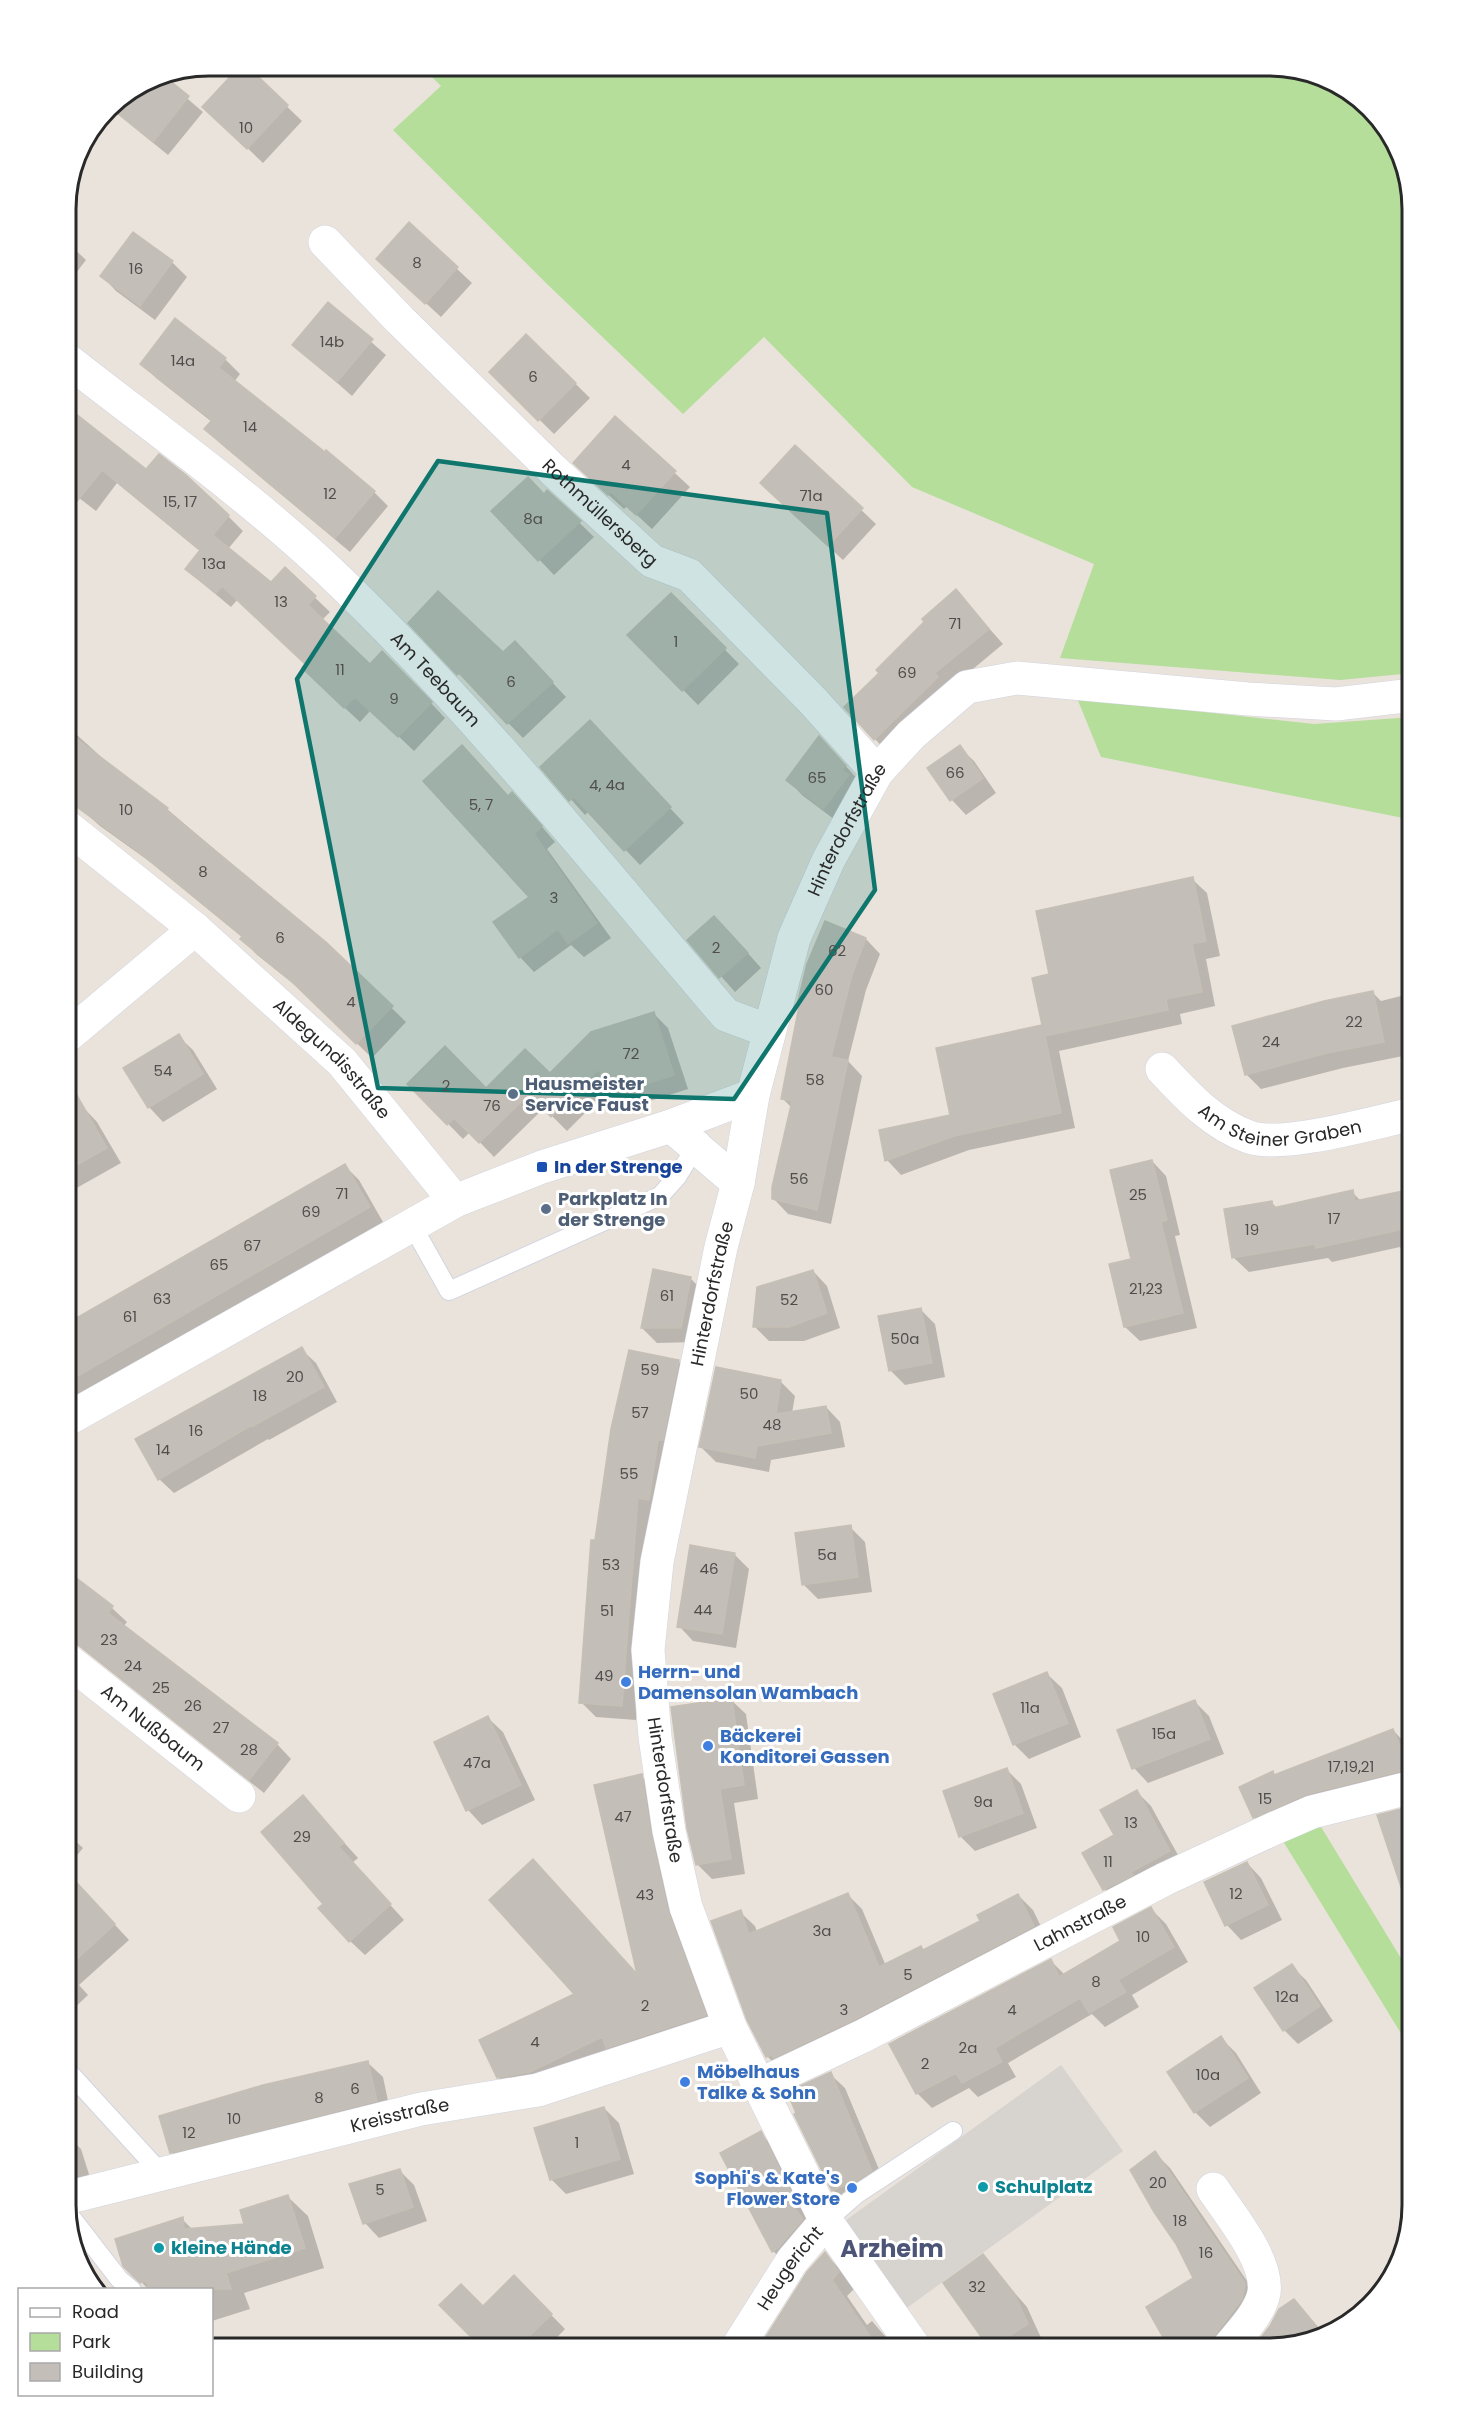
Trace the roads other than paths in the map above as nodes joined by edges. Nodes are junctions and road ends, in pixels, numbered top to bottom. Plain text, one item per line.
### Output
1 (325, 243) dead end
2 (77, 367) edge
3 (1402, 696) edge
4 (877, 772) junction
5 (77, 835) edge
6 (195, 929) junction
7 (77, 1028) edge
8 (769, 1031) junction
9 (1162, 1069) dead end
10 (753, 1095) junction
11 (1402, 1116) edge
12 (685, 1131) junction
13 (738, 1183) junction
14 (455, 1201) junction
15 (412, 1225) junction
16 (76, 1414) edge
17 (76, 1667) edge
18 (1402, 1790) edge
19 (239, 1796) dead end
20 (730, 2027) junction
21 (76, 2080) edge
22 (757, 2086) junction
23 (953, 2131) dead end
24 (162, 2174) junction
25 (1213, 2189) dead end
26 (76, 2195) edge
27 (826, 2221) junction
28 (78, 2226) edge
29 (131, 2288) edge
30 (744, 2338) edge
31 (908, 2338) edge
32 (1236, 2338) edge

1 - 4 street, Rothmüllersberg
2 - 8 street, Am Teebaum
3 - 4 street, Hinterdorfstraße
4 - 8 street, Hinterdorfstraße
5 - 6 street, Aldegundisstraße
6 - 7 street
6 - 14 street, Aldegundisstraße
8 - 10 street, Hinterdorfstraße
9 - 11 street, Am Steiner Graben
10 - 12 street
10 - 13 street, Hinterdorfstraße
12 - 13 street
12 - 14 street
12 - 15 lane
13 - 20 street, Hinterdorfstraße
14 - 15 street
15 - 16 street
17 - 19 street, Am Nußbaum
18 - 22 street, Lahnstraße
20 - 22 street, Hinterdorfstraße
20 - 24 street, Kreisstraße
21 - 24 lane
22 - 27 street, Hinterdorfstraße
23 - 27 lane
24 - 26 street, Kreisstraße
25 - 32 street
27 - 30 street, Heugericht
27 - 31 street, Hinterdorfstraße
28 - 29 lane

